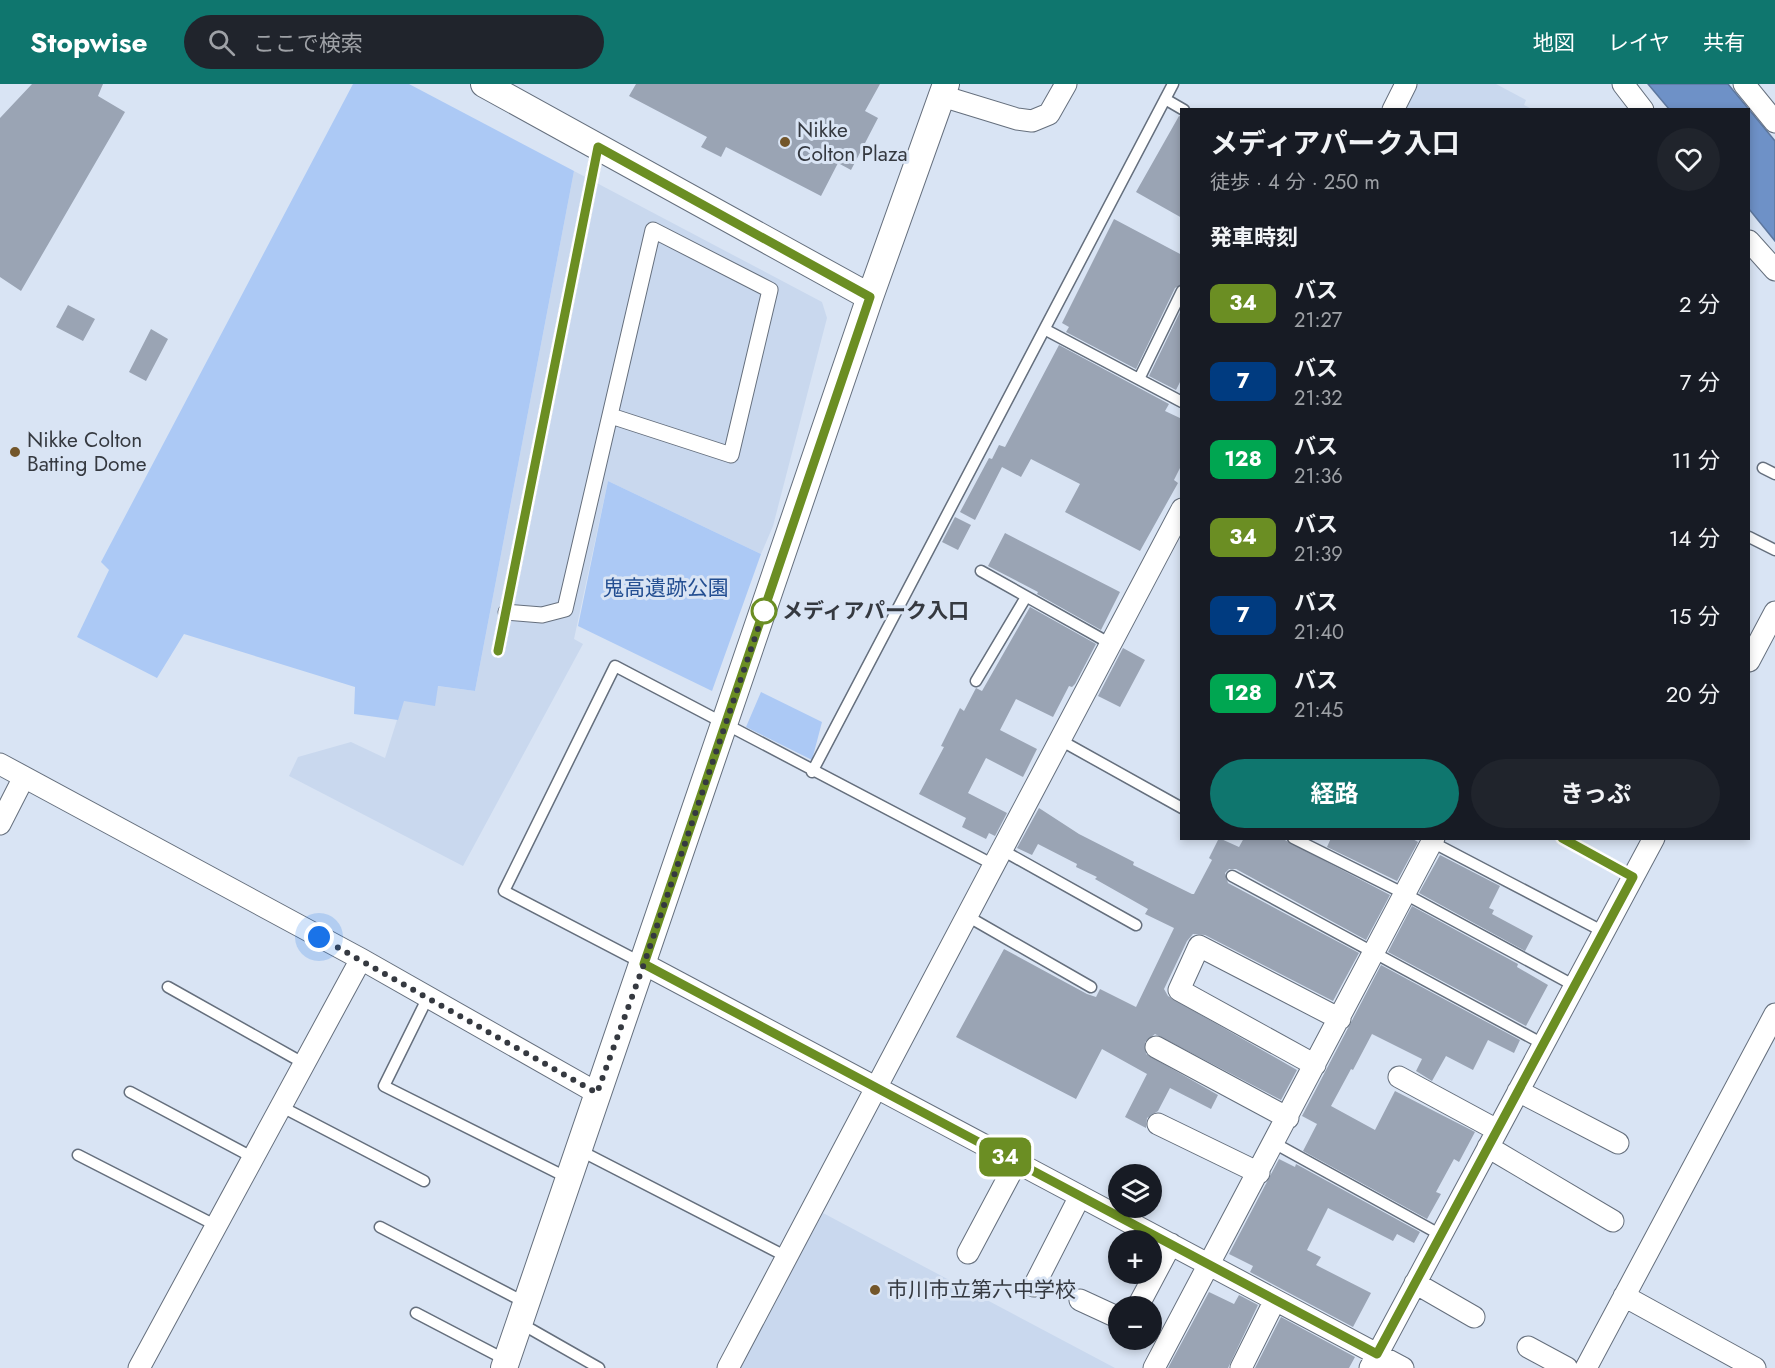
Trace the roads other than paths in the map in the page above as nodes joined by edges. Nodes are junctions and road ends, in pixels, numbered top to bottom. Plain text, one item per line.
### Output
1 (484, 84) edge
2 (1066, 84) edge
3 (1173, 84) edge
4 (1406, 84) edge
5 (1623, 84) edge
6 (1744, 84) edge
7 (944, 90) edge
8 (1165, 99) junction
9 (1181, 108) edge
10 (1394, 108) edge
11 (1641, 108) edge
12 (1775, 122) edge
13 (598, 147) junction
14 (1750, 242) edge
15 (1775, 270) edge
16 (1180, 295) edge
17 (870, 297) junction
18 (1046, 330) junction
19 (1139, 379) junction
20 (1180, 401) edge
21 (611, 416) junction
22 (1763, 468) dead end
23 (1775, 474) edge
24 (1180, 513) edge
25 (1750, 537) edge
26 (1775, 549) edge
27 (981, 572) dead end
28 (1026, 597) junction
29 (506, 612) junction
30 (1775, 612) edge
31 (1111, 644) junction
32 (1752, 648) edge
33 (498, 651) dead end
34 (976, 681) dead end
35 (726, 723) junction
36 (1060, 740) junction
37 (0, 764) edge
38 (812, 772) junction
39 (24, 777) junction
40 (1180, 807) edge
41 (0, 824) edge
42 (1297, 840) edge
43 (1431, 840) edge
44 (1566, 840) edge
45 (1653, 840) edge
46 (998, 858) junction
47 (1232, 876) dead end
48 (1633, 877) junction
49 (1405, 894) junction
50 (967, 916) junction
51 (1136, 925) dead end
52 (1604, 932) junction
53 (1375, 951) junction
54 (361, 960) junction
55 (644, 964) junction
56 (1575, 986) junction
57 (168, 987) dead end
58 (1091, 987) dead end
59 (428, 997) junction
60 (1775, 1014) edge
61 (1340, 1019) junction
62 (1543, 1044) junction
63 (1156, 1047) dead end
64 (305, 1064) junction
65 (1316, 1065) junction
66 (1399, 1077) dead end
67 (875, 1089) junction
68 (1518, 1091) junction
69 (130, 1092) dead end
70 (597, 1093) junction
71 (282, 1107) junction
72 (1288, 1118) junction
73 (1158, 1124) dead end
74 (1493, 1139) junction
75 (1274, 1143) junction
76 (1618, 1143) dead end
77 (578, 1149) junction
78 (78, 1155) dead end
79 (254, 1158) junction
80 (1016, 1163) junction
81 (1259, 1173) junction
82 (568, 1178) junction
83 (424, 1181) dead end
84 (1080, 1196) junction
85 (1613, 1221) dead end
86 (217, 1226) junction
87 (380, 1227) dead end
88 (1441, 1235) junction
89 (1170, 1244) junction
90 (968, 1253) dead end
91 (787, 1257) junction
92 (1210, 1265) junction
93 (1415, 1283) junction
94 (1034, 1286) dead end
95 (1143, 1296) edge
96 (1624, 1296) junction
97 (1080, 1300) dead end
98 (1275, 1300) junction
99 (416, 1313) dead end
100 (523, 1313) junction
101 (1108, 1313) edge
102 (1474, 1317) dead end
103 (1528, 1347) dead end
104 (1373, 1361) edge
105 (506, 1364) edge
106 (139, 1368) edge
107 (599, 1368) edge
108 (728, 1368) edge
109 (1154, 1368) edge
110 (1241, 1368) edge
111 (1403, 1368) edge
112 (1567, 1368) edge
113 (1586, 1368) edge
114 (1755, 1368) edge

1 - 13 street
2 - 7 street
3 - 8 lane
4 - 10 street
5 - 11 street
6 - 12 street
7 - 17 street
8 - 9 lane
8 - 18 lane
13 - 17 street
13 - 29 lane
14 - 15 street
16 - 19 lane
17 - 35 street
18 - 19 lane
18 - 38 lane
19 - 20 lane
21 - 21 street
21 - 29 street
22 - 23 lane
24 - 31 street
25 - 26 lane
27 - 28 lane
28 - 31 lane
28 - 34 lane
29 - 33 lane
30 - 32 street
31 - 36 street
35 - 38 lane
35 - 55 street
35 - 55 lane
36 - 40 lane
36 - 46 street
37 - 39 street
38 - 46 lane
39 - 41 street
39 - 54 street
42 - 49 lane
43 - 49 street
43 - 52 lane
44 - 48 lane
45 - 48 street
46 - 50 street
46 - 51 lane
47 - 53 lane
48 - 52 street
49 - 53 street
49 - 56 lane
50 - 58 lane
50 - 67 street
52 - 56 street
53 - 61 street
53 - 62 lane
54 - 59 street
54 - 64 street
55 - 67 street
55 - 70 street
56 - 62 street
57 - 64 lane
59 - 70 street
59 - 82 lane
60 - 96 street
61 - 65 street
61 - 65 street
62 - 68 street
63 - 72 street
64 - 71 street
65 - 72 street
66 - 74 street
67 - 80 street
67 - 91 street
68 - 74 street
68 - 76 street
69 - 79 lane
70 - 77 street
71 - 79 street
71 - 83 lane
72 - 75 street
73 - 81 street
74 - 85 street
74 - 88 street
75 - 81 street
75 - 88 lane
77 - 82 street
77 - 91 lane
78 - 86 lane
79 - 86 street
80 - 84 street
80 - 90 street
81 - 92 street
82 - 100 street
84 - 89 street
84 - 94 street
86 - 106 street
87 - 100 lane
88 - 93 street
89 - 92 street
89 - 95 street
91 - 108 street
92 - 98 street
92 - 109 street
93 - 102 street
93 - 104 street
96 - 113 street
96 - 114 street
97 - 101 street
98 - 104 street
98 - 110 street
99 - 105 lane
100 - 105 street
100 - 107 lane
103 - 112 street
104 - 111 street

